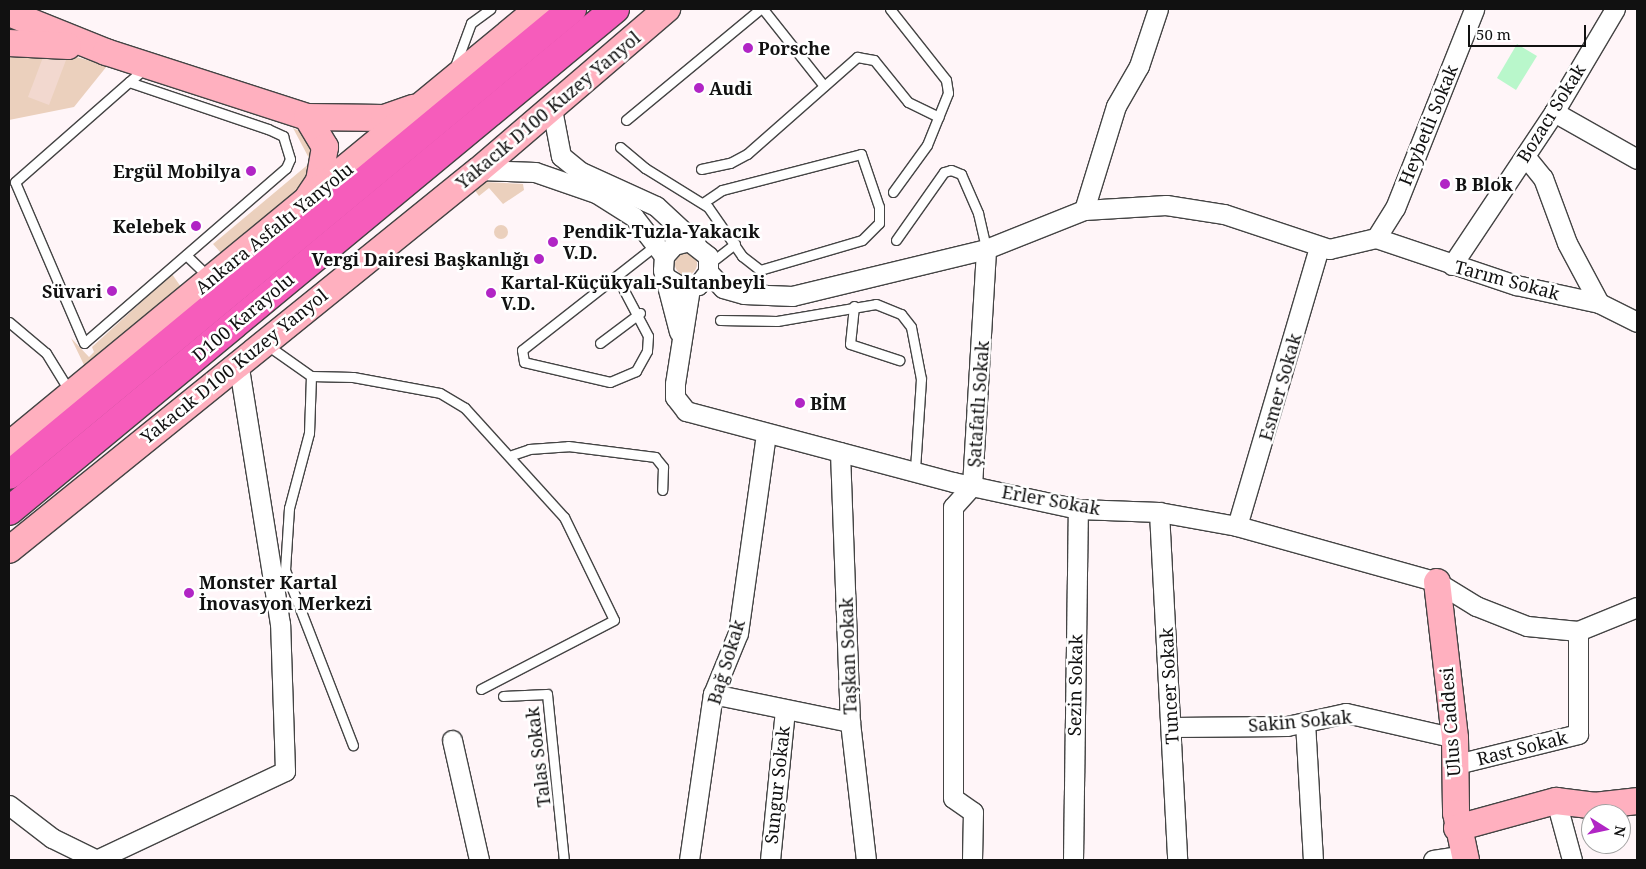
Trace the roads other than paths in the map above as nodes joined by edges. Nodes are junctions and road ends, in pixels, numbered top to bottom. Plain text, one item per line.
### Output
1 (490, 9) edge
2 (538, 9) edge
3 (572, 9) edge
4 (615, 9) edge
5 (666, 9) edge
6 (762, 9) edge
7 (890, 9) edge
8 (1158, 9) edge
9 (1474, 9) edge
10 (1615, 9) edge
11 (9, 13) edge
12 (9, 43) edge
13 (106, 52) junction
14 (138, 74) junction
15 (824, 86) junction
16 (437, 95) junction
17 (552, 109) junction
18 (1554, 112) junction
19 (307, 117) junction
20 (939, 117) junction
21 (626, 120) dead end
22 (620, 147) dead end
23 (1525, 156) junction
24 (1637, 158) edge
25 (700, 169) dead end
26 (479, 170) junction
27 (12, 182) edge
28 (893, 192) dead end
29 (703, 203) junction
30 (302, 205) junction
31 (1084, 210) junction
32 (1376, 238) junction
33 (896, 240) dead end
34 (696, 243) junction
35 (735, 244) junction
36 (1319, 247) junction
37 (986, 249) junction
38 (661, 250) junction
39 (186, 255) junction
40 (1452, 265) junction
41 (709, 268) junction
42 (665, 277) junction
43 (618, 278) junction
44 (211, 279) junction
45 (690, 288) junction
46 (1599, 303) junction
47 (854, 306) junction
48 (640, 313) junction
49 (720, 320) dead end
50 (9, 322) edge
51 (1637, 322) edge
52 (680, 336) junction
53 (262, 342) junction
54 (600, 343) dead end
55 (899, 360) dead end
56 (238, 362) junction
57 (311, 376) junction
58 (71, 394) junction
59 (766, 435) junction
60 (9, 445) edge
61 (840, 452) junction
62 (512, 455) junction
63 (914, 470) junction
64 (9, 475) edge
65 (972, 486) junction
66 (662, 490) dead end
67 (1078, 509) junction
68 (9, 510) edge
69 (1159, 512) junction
70 (1237, 526) junction
71 (9, 550) edge
72 (1437, 582) junction
73 (1637, 607) edge
74 (1578, 631) junction
75 (481, 689) dead end
76 (713, 694) junction
77 (503, 696) dead end
78 (785, 710) junction
79 (850, 722) junction
80 (1305, 722) junction
81 (1172, 727) junction
82 (1455, 738) junction
83 (452, 740) dead end
84 (353, 745) dead end
85 (1453, 765) junction
86 (1556, 801) junction
87 (1637, 801) edge
88 (9, 805) edge
89 (1457, 828) junction
90 (1465, 857) edge
91 (91, 859) edge
92 (479, 860) edge
93 (564, 860) edge
94 (689, 860) edge
95 (770, 860) edge
96 (866, 860) edge
97 (972, 860) edge
98 (1073, 860) edge
99 (1178, 860) edge
100 (1313, 860) edge
101 (1433, 860) edge
102 (1572, 860) edge

1 - 16 lane
2 - 16 main road, Ankara Asfaltı Yanyolu
3 - 64 highway, D100 Karayolu
4 - 68 highway, D100 Karayolu
5 - 17 main road, Yakacık D100 Kuzey Yanyol
6 - 15 lane
6 - 21 lane
7 - 20 lane
8 - 31 street
9 - 32 street, Heybetli Sokak
10 - 18 street, Bozacı Sokak
11 - 13 main road
12 - 13 main road
13 - 14 main road
14 - 19 main road
14 - 27 lane
14 - 39 lane
15 - 20 lane
15 - 25 lane
16 - 19 main road
16 - 30 main road, Ankara Asfaltı Yanyolu
17 - 26 main road, Yakacık D100 Kuzey Yanyol
17 - 34 street
18 - 23 street, Bozacı Sokak
18 - 24 street
19 - 30 main road
20 - 28 lane
22 - 29 lane
23 - 40 street, Bozacı Sokak
23 - 46 street
26 - 38 street
26 - 53 main road, Yakacık D100 Kuzey Yanyol
27 - 39 lane
29 - 35 lane
29 - 35 lane
30 - 44 main road, Ankara Asfaltı Yanyolu
31 - 36 street
31 - 37 street
32 - 36 street
32 - 40 street, Tarım Sokak
33 - 37 lane
34 - 38 street
34 - 41 street
35 - 41 lane
36 - 70 street, Esmer Sokak
37 - 41 street
37 - 65 street, Şatafatlı Sokak
38 - 42 street
38 - 43 lane
39 - 44 lane
40 - 46 street, Tarım Sokak
41 - 45 street
42 - 45 street
42 - 52 street
43 - 48 lane
43 - 48 lane
44 - 58 main road, Ankara Asfaltı Yanyolu
45 - 52 street
46 - 51 street, Tarım Sokak
47 - 49 lane
47 - 55 lane
47 - 63 lane
48 - 54 lane
50 - 58 lane
52 - 59 street, Erler Sokak
53 - 56 main road, Yakacık D100 Kuzey Yanyol
53 - 57 lane
56 - 71 main road, Yakacık D100 Kuzey Yanyol
56 - 91 street
57 - 62 lane
57 - 84 lane
58 - 60 main road, Ankara Asfaltı Yanyolu
59 - 61 street, Erler Sokak
59 - 76 street, Bağ Sokak
61 - 63 street, Erler Sokak
61 - 79 street, Taşkan Sokak
62 - 66 lane
62 - 75 lane
63 - 65 street, Erler Sokak
65 - 67 street, Erler Sokak
65 - 97 street, Şatafatlı Sokak
67 - 69 street, Erler Sokak
67 - 98 street, Sezin Sokak
69 - 70 street, Erler Sokak
69 - 81 street, Tuncer Sokak
70 - 72 street, Erler Sokak
72 - 74 street, Erler Sokak
72 - 82 main road, Ulus Caddesi
73 - 74 street
74 - 85 street, Rast Sokak
76 - 78 street
76 - 94 street, Bağ Sokak
77 - 93 lane, Talas Sokak
78 - 79 street
78 - 95 street, Sungur Sokak
79 - 96 street, Taşkan Sokak
80 - 81 street, Sakin Sokak
80 - 82 street, Sakin Sokak
80 - 100 street
81 - 99 street, Tuncer Sokak
82 - 85 main road, Ulus Caddesi
83 - 92 street
85 - 89 main road, Ulus Caddesi
86 - 87 main road
86 - 89 main road
86 - 102 street
88 - 91 street
89 - 90 main road, Ulus Caddesi
90 - 101 street

